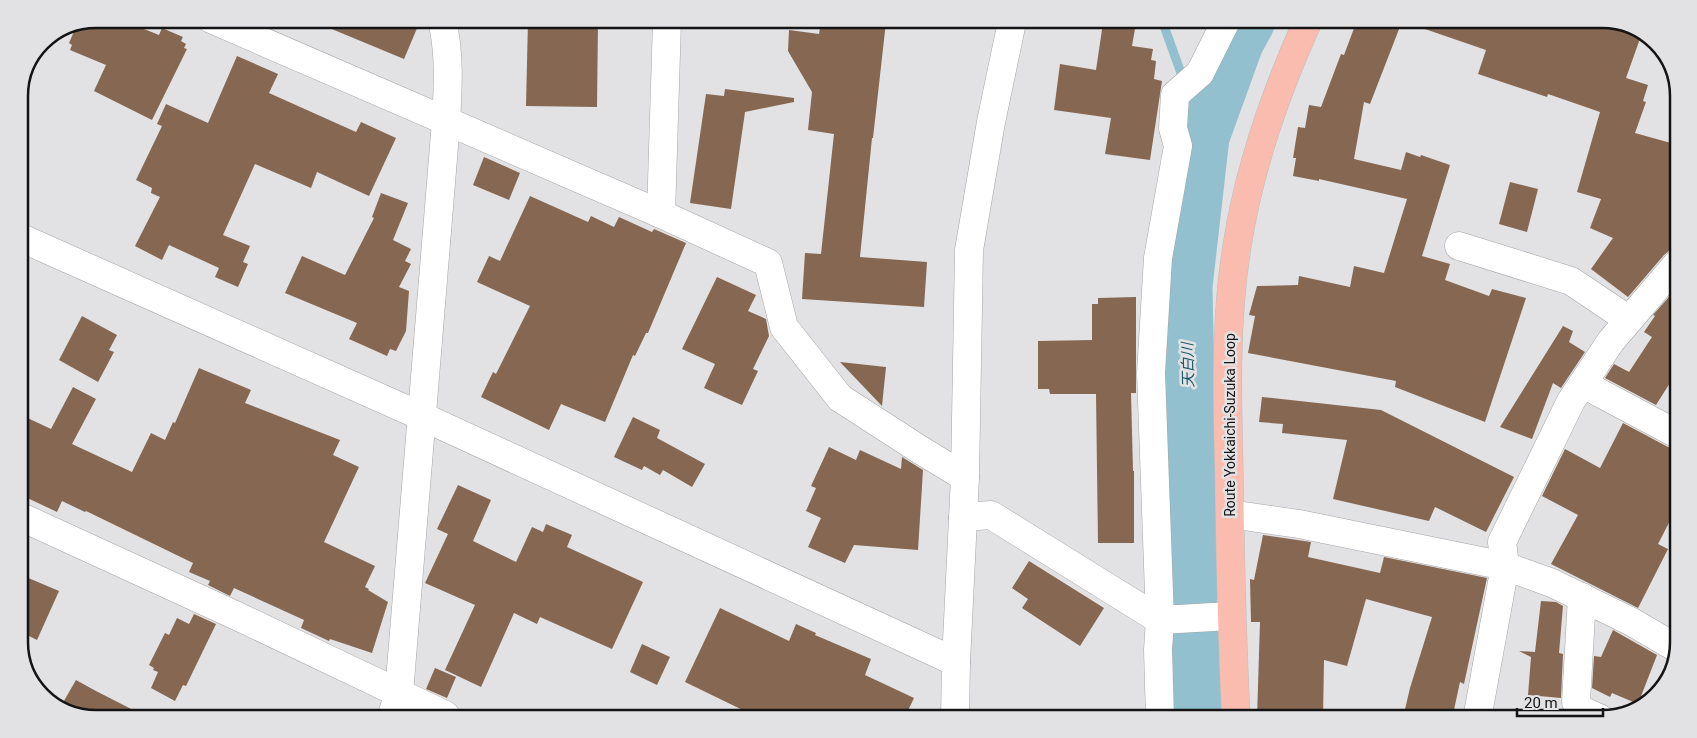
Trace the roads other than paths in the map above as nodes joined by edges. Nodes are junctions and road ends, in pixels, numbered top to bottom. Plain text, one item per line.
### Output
1 (232, 28) edge
2 (444, 28) edge
3 (667, 28) edge
4 (1011, 28) edge
5 (1222, 28) edge
6 (1305, 28) edge
7 (446, 122) junction
8 (661, 214) junction
9 (28, 241) edge
10 (1459, 246) dead end
11 (1669, 273) edge
12 (1629, 320) junction
13 (1583, 384) junction
14 (421, 416) junction
15 (1670, 430) edge
16 (965, 477) junction
17 (1230, 514) junction
18 (963, 517) junction
19 (28, 520) edge
20 (1504, 566) junction
21 (1582, 597) junction
22 (1231, 616) junction
23 (1160, 620) junction
24 (1670, 644) edge
25 (956, 662) junction
26 (395, 704) edge
27 (422, 710) edge
28 (955, 710) edge
29 (1160, 710) edge
30 (1236, 710) edge
31 (1479, 710) edge
32 (1581, 710) edge

1 - 7 street
2 - 7 street
3 - 8 street
4 - 16 street
5 - 23 street
6 - 17 main road, Route Yokkaichi-Suzuka Loop
7 - 8 street
7 - 14 street
8 - 16 street
9 - 14 street
10 - 12 street
11 - 12 street
12 - 13 street
13 - 15 street
13 - 20 street
14 - 25 street
14 - 26 street
16 - 18 street
17 - 20 street
17 - 22 main road, Route Yokkaichi-Suzuka Loop
18 - 23 street
18 - 25 street
19 - 26 street
20 - 21 street
20 - 31 street
21 - 24 street
21 - 32 street
22 - 23 street
22 - 30 main road, Route Yokkaichi-Suzuka Loop
23 - 29 street
25 - 28 street
26 - 27 street

